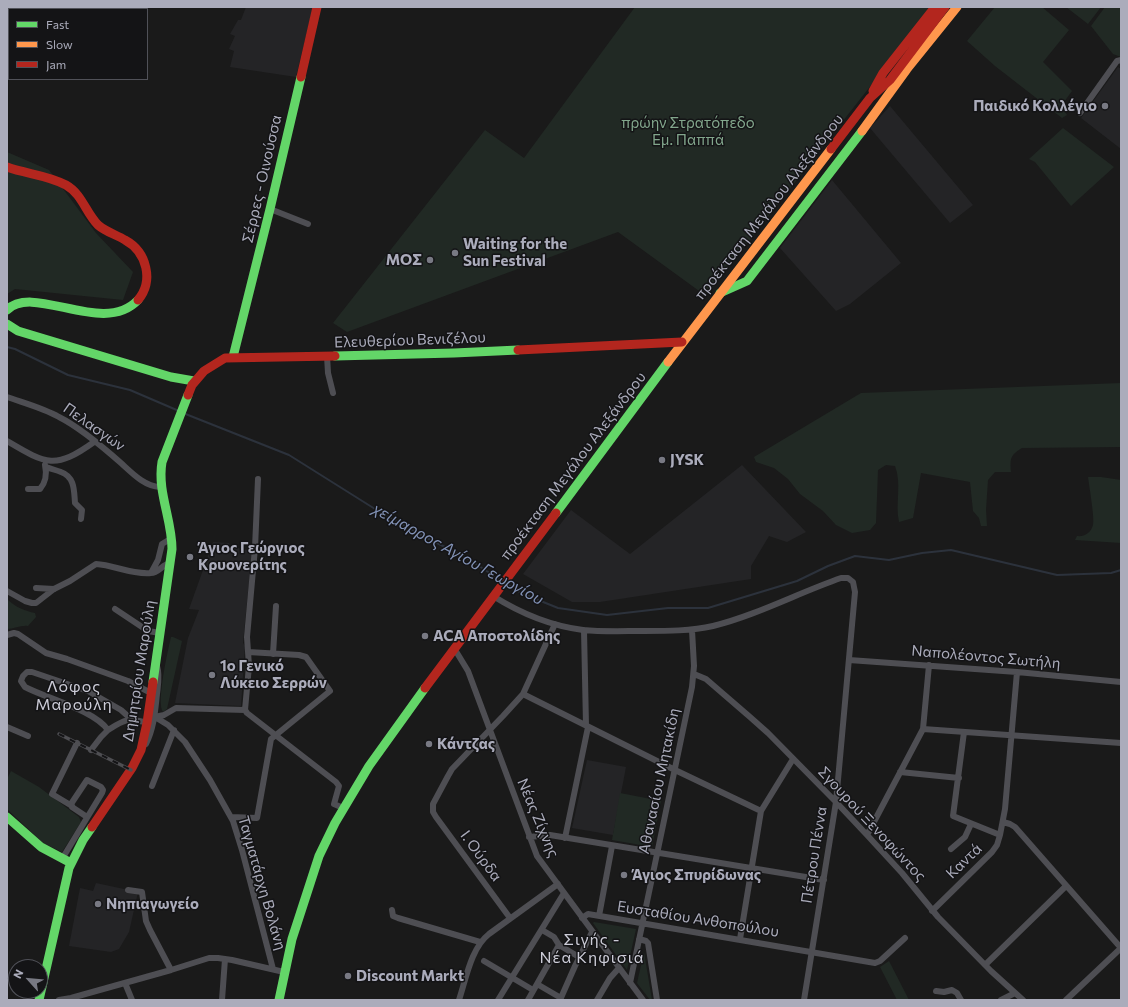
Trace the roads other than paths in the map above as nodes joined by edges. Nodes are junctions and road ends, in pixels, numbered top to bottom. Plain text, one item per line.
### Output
1 (317, 7) edge
2 (935, 7) edge
3 (945, 7) edge
4 (957, 7) edge
5 (929, 29) junction
6 (1121, 60) edge
7 (907, 68) junction
8 (870, 98) junction
9 (1080, 113) dead end
10 (7, 167) edge
11 (270, 209) junction
12 (308, 224) dead end
13 (719, 294) junction
14 (7, 310) edge
15 (7, 324) edge
16 (682, 342) junction
17 (327, 356) junction
18 (233, 357) junction
19 (194, 381) junction
20 (333, 393) dead end
21 (7, 397) edge
22 (176, 424) joint
23 (7, 441) edge
24 (94, 442) junction
25 (42, 459) junction
26 (46, 467) junction
27 (258, 479) dead end
28 (160, 487) junction
29 (28, 490) dead end
30 (81, 520) dead end
31 (172, 538) junction
32 (171, 563) junction
33 (151, 573) junction
34 (36, 588) dead end
35 (54, 589) junction
36 (7, 591) edge
37 (496, 593) junction
38 (276, 606) dead end
39 (115, 608) dead end
40 (555, 624) junction
41 (584, 630) junction
42 (692, 630) junction
43 (160, 633) junction
44 (7, 635) edge
45 (454, 648) junction
46 (248, 652) junction
47 (272, 654) junction
48 (849, 660) junction
49 (156, 664) junction
50 (929, 665) junction
51 (1017, 672) junction
52 (694, 674) junction
53 (1121, 682) edge
54 (151, 693) junction
55 (523, 694) junction
56 (245, 710) junction
57 (155, 717) junction
58 (131, 719) junction
59 (147, 724) junction
60 (587, 726) junction
61 (7, 727) edge
62 (923, 729) junction
63 (108, 730) junction
64 (174, 730) junction
65 (490, 730) junction
66 (964, 732) junction
67 (276, 735) junction
68 (1010, 735) junction
69 (28, 736) dead end
70 (77, 743) dead end
71 (1121, 743) edge
72 (91, 750) dead end
73 (141, 750) junction
74 (793, 759) junction
75 (675, 770) junction
76 (900, 772) junction
77 (959, 778) junction
78 (152, 786) dead end
79 (836, 802) junction
80 (72, 806) junction
81 (343, 808) junction
82 (760, 811) junction
83 (7, 817) edge
84 (87, 817) junction
85 (231, 817) junction
86 (1003, 822) junction
87 (971, 824) junction
88 (867, 835) junction
89 (1000, 835) junction
90 (529, 837) junction
91 (565, 838) junction
92 (612, 846) junction
93 (951, 849) dead end
94 (657, 854) junction
95 (62, 859) junction
96 (71, 864) junction
97 (751, 868) junction
98 (824, 880) junction
99 (558, 884) junction
100 (1066, 886) junction
101 (128, 890) dead end
102 (564, 893) junction
103 (392, 910) dead end
104 (932, 911) junction
105 (599, 916) junction
106 (510, 918) junction
107 (582, 918) junction
108 (643, 923) junction
109 (542, 930) junction
110 (592, 932) junction
111 (639, 938) junction
112 (905, 938) dead end
113 (740, 939) junction
114 (480, 942) junction
115 (559, 945) junction
116 (1121, 948) edge
117 (812, 951) junction
118 (579, 957) junction
119 (225, 959) junction
120 (484, 961) dead end
121 (985, 965) junction
122 (619, 968) junction
123 (273, 969) junction
124 (171, 970) junction
125 (284, 972) junction
126 (512, 978) junction
127 (125, 983) junction
128 (630, 983) junction
129 (537, 984) junction
130 (534, 990) junction
131 (936, 992) dead end
132 (1015, 993) junction
133 (561, 999) edge
134 (39, 1000) edge
135 (59, 1000) edge
136 (132, 1000) edge
137 (222, 1000) edge
138 (279, 1000) edge
139 (459, 1000) edge
140 (498, 1000) edge
141 (528, 1000) edge
142 (597, 1000) edge
143 (643, 1000) edge
144 (657, 1000) edge
145 (804, 1000) edge
146 (961, 1000) edge
147 (1001, 1000) edge
148 (1023, 1000) edge
149 (1066, 1000) edge

1 - 11 main road, Σέρρες - Οινούσσα
2 - 8 main road, προέκταση Μεγάλου Αλεξάνδρου
3 - 5 main road, προέκταση Μεγάλου Αλεξάνδρου
4 - 7 main road
5 - 7 main road
5 - 8 main road, προέκταση Μεγάλου Αλεξάνδρου
6 - 9 street
7 - 13 main road
8 - 13 main road, προέκταση Μεγάλου Αλεξάνδρου
10 - 14 main road
11 - 12 street
11 - 18 main road, Σέρρες - Οινούσσα
13 - 16 main road, προέκταση Μεγάλου Αλεξάνδρου
15 - 19 main road
16 - 17 main road, Ελευθερίου Βενιζέλου
16 - 37 main road, προέκταση Μεγάλου Αλεξάνδρου
17 - 18 main road, Ελευθερίου Βενιζέλου
17 - 20 street
18 - 19 main road, Ελευθερίου Βενιζέλου
19 - 22 main road, Ελευθερίου Βενιζέλου
21 - 24 street, Πελασγών
22 - 28 main road, Δημητρίου Μαρούλη
23 - 25 street
24 - 25 street
24 - 28 street, Πελασγών
25 - 26 street
26 - 29 street
26 - 30 street
27 - 46 street
28 - 31 main road, Δημητρίου Μαρούλη
31 - 32 main road, Δημητρίου Μαρούλη
31 - 33 street
32 - 33 street
32 - 43 main road, Δημητρίου Μαρούλη
33 - 35 street
34 - 35 street
35 - 36 street
37 - 40 street
37 - 45 main road, προέκταση Μεγάλου Αλεξάνδρου
38 - 47 street
39 - 43 street
40 - 41 street
40 - 55 street
41 - 42 street
41 - 60 street
42 - 48 street, Πέτρου Πέννα
42 - 52 street, Αθανασίου Μητακίδη
43 - 49 main road, Δημητρίου Μαρούλη
44 - 54 street
45 - 65 street, Νέας Ζίχνης
45 - 81 main road, προέκταση Μεγάλου Αλεξάνδρου
46 - 47 street
46 - 56 street
47 - 67 street
48 - 50 street, Ναπολέοντος Σωτήλη
48 - 79 street, Πέτρου Πέννα
49 - 54 main road, Δημητρίου Μαρούλη
49 - 57 street
50 - 51 street, Ναπολέοντος Σωτήλη
50 - 62 street
51 - 53 street, Ναπολέοντος Σωτήλη
51 - 68 street, Καντά
52 - 74 street, Σγουρού Ξενοφώντος
52 - 75 street, Αθανασίου Μητακίδη
54 - 59 main road, Δημητρίου Μαρούλη
55 - 60 street
55 - 65 street
56 - 57 street
56 - 67 street
57 - 64 street, Ταγματάρχη Βολάνη
57 - 73 street
58 - 59 street
58 - 63 street
58 - 63 street
59 - 73 main road, Δημητρίου Μαρούλη
60 - 75 street
60 - 91 street
61 - 69 street
62 - 66 street
62 - 76 street
63 - 72 street
64 - 78 street
64 - 85 street, Ταγματάρχη Βολάνη
65 - 90 street, Νέας Ζίχνης
65 - 106 street, Ι. Ούρδα
66 - 68 street
66 - 77 street
67 - 81 street
67 - 85 street
68 - 71 street
68 - 86 street, Καντά
70 - 80 street
73 - 96 main road, Δημητρίου Μαρούλη
74 - 79 street, Σγουρού Ξενοφώντος
74 - 82 street
75 - 82 street
75 - 94 street, Αθανασίου Μητακίδη
76 - 77 street
76 - 88 street
77 - 87 street
79 - 88 street, Σγουρού Ξενοφώντος
79 - 98 street, Πέτρου Πέννα
80 - 84 street
80 - 84 street
81 - 125 main road, προέκταση Μεγάλου Αλεξάνδρου
82 - 97 street
83 - 95 main road
84 - 95 street
85 - 123 street, Ταγματάρχη Βολάνη
86 - 89 street, Καντά
86 - 100 street
87 - 89 street
87 - 93 street
88 - 104 street, Σγουρού Ξενοφώντος
89 - 104 street, Καντά
90 - 91 street
90 - 99 street, Νέας Ζίχνης
91 - 92 street
92 - 94 street
92 - 105 street
94 - 97 street
94 - 108 street, Αθανασίου Μητακίδη
95 - 96 main road
96 - 134 main road, Δημητρίου Μαρούλη
97 - 98 street
97 - 113 street
98 - 117 street, Πέτρου Πέννα
99 - 102 street, Νέας Ζίχνης
99 - 106 street
100 - 116 street
100 - 121 street
101 - 124 street
102 - 107 street, Νέας Ζίχνης
102 - 109 street
103 - 114 street
104 - 121 street, Σγουρού Ξενοφώντος
105 - 107 street, Ευσταθίου Ανθοπούλου
105 - 108 street, Ευσταθίου Ανθοπούλου
106 - 114 street
107 - 110 street, Νέας Ζίχνης
108 - 111 street, Αθανασίου Μητακίδη
108 - 113 street, Ευσταθίου Ανθοπούλου
109 - 115 street
109 - 126 street
110 - 118 street
110 - 122 street, Νέας Ζίχνης
111 - 128 street, Αθανασίου Μητακίδη
111 - 144 street
112 - 117 street
113 - 117 street, Ευσταθίου Ανθοπούλου
114 - 139 street
115 - 118 street
115 - 129 street
116 - 149 street
117 - 145 street, Πέτρου Πέννα
118 - 133 street
119 - 123 street
119 - 124 street
119 - 137 street
120 - 126 street
121 - 132 street, Σγουρού Ξενοφώντος
122 - 128 street, Νέας Ζίχνης
122 - 142 street
123 - 125 street
124 - 127 street
125 - 138 main road, προέκταση Μεγάλου Αλεξάνδρου
126 - 130 street
126 - 140 street
127 - 135 street
127 - 136 street
128 - 143 street, Νέας Ζίχνης
129 - 130 street
129 - 133 street
130 - 141 street
131 - 146 street
132 - 147 street
132 - 148 street, Σγουρού Ξενοφώντος

